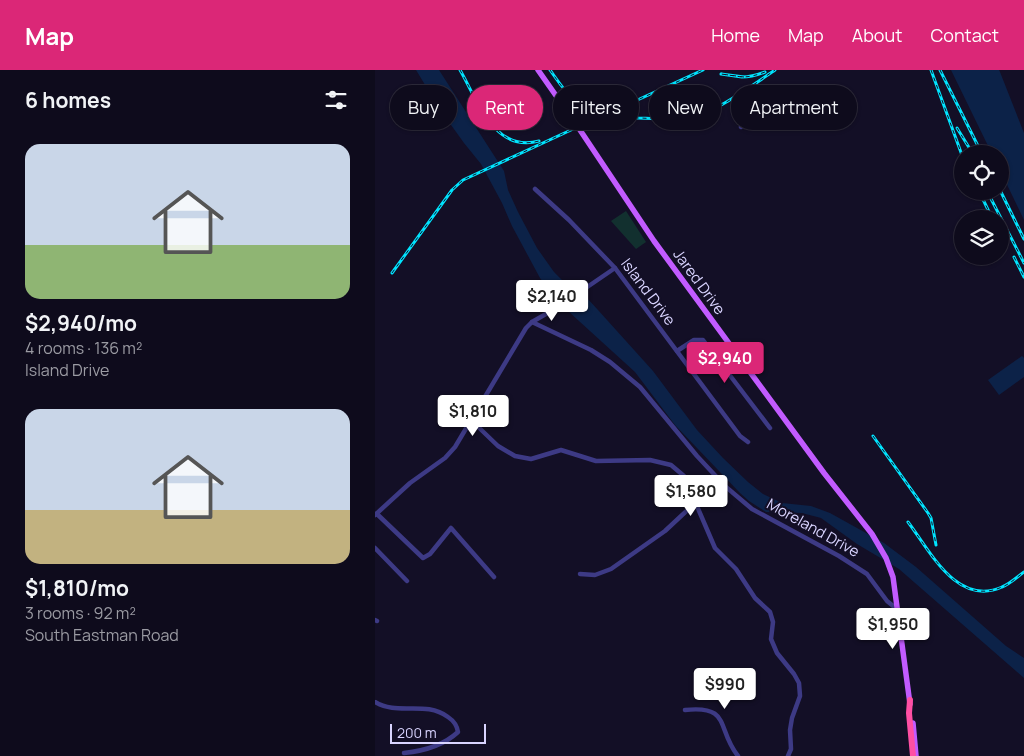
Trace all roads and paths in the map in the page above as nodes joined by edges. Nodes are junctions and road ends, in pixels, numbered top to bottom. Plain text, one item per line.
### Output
1 (538, 70) edge
2 (535, 189) dead end
3 (615, 268) junction
4 (532, 322) junction
5 (677, 351) junction
6 (471, 420) junction
7 (771, 428) dead end
8 (749, 442) dead end
9 (695, 503) junction
10 (376, 514) edge
11 (375, 548) edge
12 (580, 574) dead end
13 (494, 577) dead end
14 (407, 581) dead end
15 (898, 610) junction
16 (910, 700) joint
17 (375, 702) edge
18 (685, 710) dead end
19 (404, 753) dead end
20 (738, 756) edge
21 (788, 756) edge
22 (914, 756) edge

1 - 15 main road, Jared Drive
2 - 3 street, Island Drive
3 - 4 street
3 - 5 street, Island Drive
4 - 6 street
4 - 15 street, Moreland Drive
5 - 7 street
5 - 8 street, Island Drive
6 - 9 street
6 - 10 street
9 - 12 street
9 - 21 street
10 - 13 street
11 - 14 street
15 - 16 main road
16 - 22 highway
17 - 19 street
18 - 20 street

